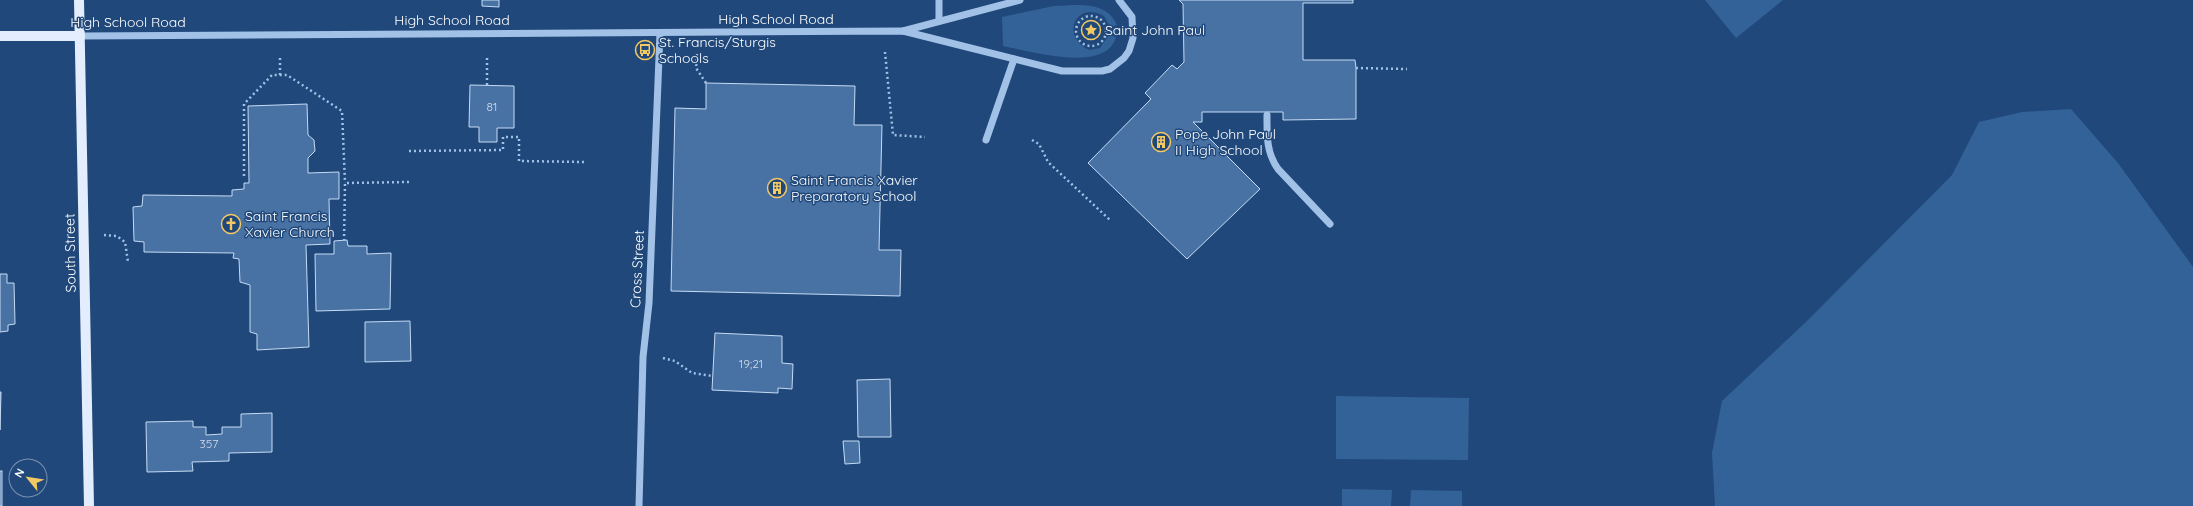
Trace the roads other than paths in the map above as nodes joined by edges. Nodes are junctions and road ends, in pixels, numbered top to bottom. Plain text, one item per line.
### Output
1 (79, 0) edge
2 (939, 0) edge
3 (1020, 0) edge
4 (1119, 0) edge
5 (939, 21) junction
6 (903, 32) junction
7 (660, 33) junction
8 (0, 36) edge
9 (80, 36) junction
10 (1014, 59) junction
11 (1267, 115) dead end
12 (986, 140) dead end
13 (1330, 224) dead end
14 (89, 506) edge
15 (639, 506) edge

1 - 9 main road, South Street
2 - 5 street
3 - 5 street, High School Road
4 - 10 street, High School Road
5 - 6 street, High School Road
6 - 7 street, High School Road
6 - 10 street, High School Road
7 - 9 street, High School Road
7 - 15 street, Cross Street
8 - 9 main road, High School Road
9 - 14 main road, South Street
10 - 12 street
11 - 13 street

